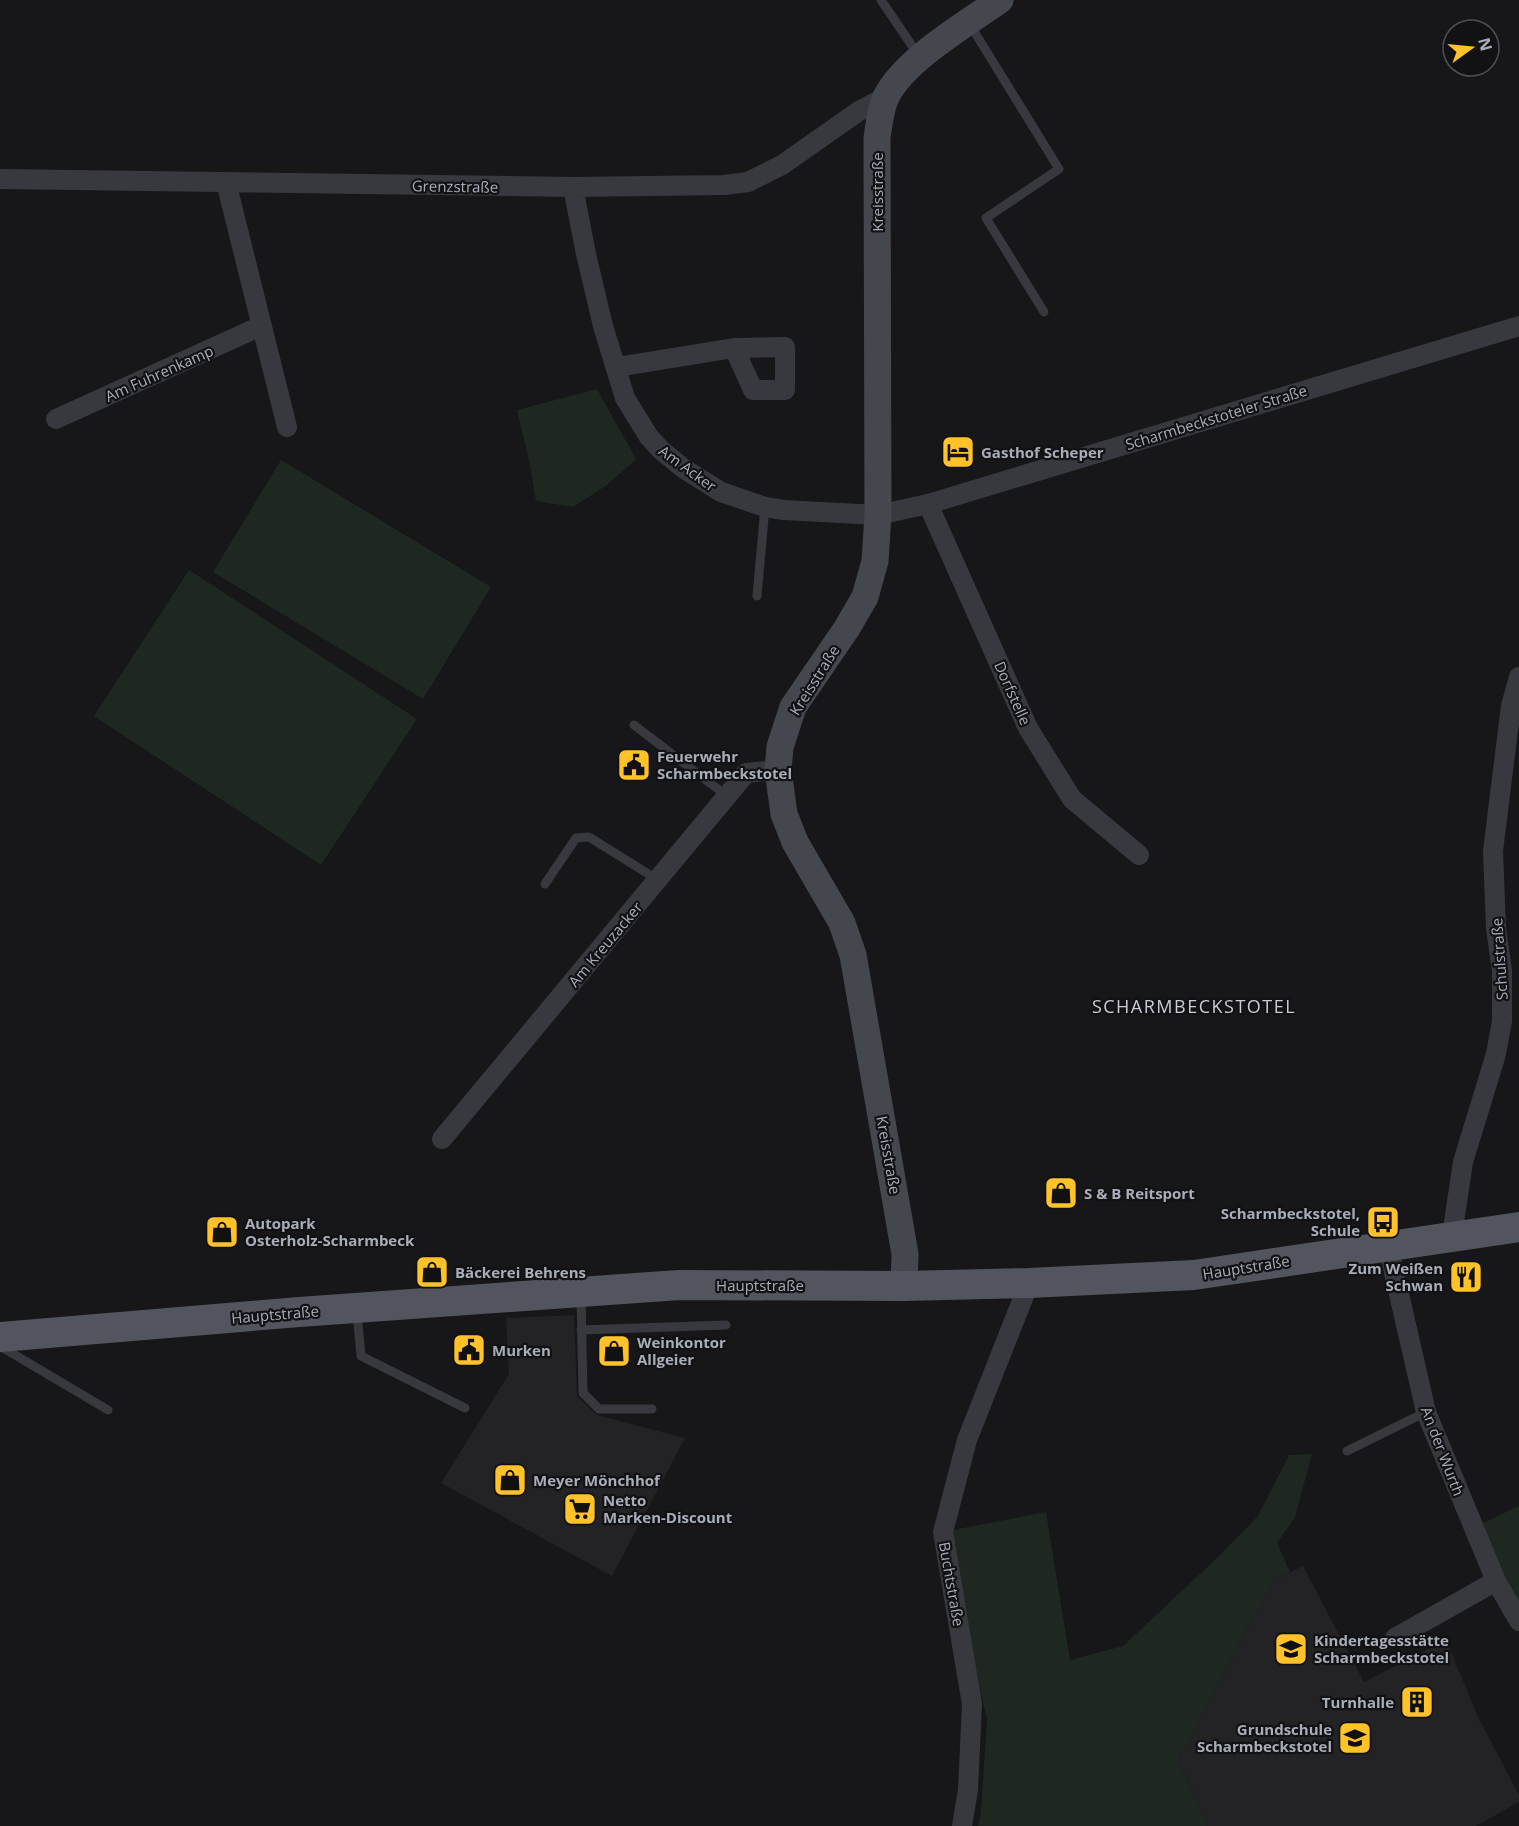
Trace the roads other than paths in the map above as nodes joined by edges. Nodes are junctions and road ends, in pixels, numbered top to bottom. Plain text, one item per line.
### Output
1 (881, 0) edge
2 (1000, 0) edge
3 (969, 23) junction
4 (920, 58) junction
5 (886, 98) junction
6 (0, 179) edge
7 (226, 182) junction
8 (573, 187) junction
9 (1044, 312) dead end
10 (261, 326) junction
11 (1519, 326) edge
12 (734, 348) dead end
13 (617, 367) junction
14 (56, 419) dead end
15 (287, 427) dead end
16 (928, 504) junction
17 (765, 507) junction
18 (878, 515) junction
19 (757, 596) dead end
20 (1519, 677) edge
21 (634, 725) dead end
22 (778, 770) junction
23 (727, 796) junction
24 (1138, 855) dead end
25 (658, 880) junction
26 (545, 884) dead end
27 (442, 1139) dead end
28 (1519, 1227) edge
29 (1456, 1237) junction
30 (1388, 1246) junction
31 (1029, 1283) junction
32 (904, 1286) junction
33 (581, 1291) junction
34 (356, 1307) junction
35 (726, 1325) dead end
36 (581, 1330) junction
37 (0, 1337) edge
38 (0, 1346) edge
39 (465, 1408) dead end
40 (652, 1409) dead end
41 (108, 1410) dead end
42 (1426, 1412) junction
43 (1347, 1451) dead end
44 (1496, 1581) junction
45 (1519, 1621) edge
46 (1395, 1638) dead end
47 (962, 1826) edge

1 - 4 lane
2 - 3 street
3 - 4 street
3 - 9 lane
4 - 5 street
5 - 8 street, Grenzstraße
5 - 18 street, Kreisstraße
6 - 7 street, Grenzstraße
7 - 8 street, Grenzstraße
7 - 10 street
8 - 13 street, Am Acker
10 - 14 street, Am Fuhrenkamp
10 - 15 street
11 - 16 street, Scharmbeckstoteler Straße
12 - 13 street
13 - 17 street, Am Acker
16 - 18 street, Scharmbeckstoteler Straße
16 - 24 street, Dorfstelle
17 - 18 street, Am Acker
17 - 19 lane
18 - 22 street, Kreisstraße
20 - 29 street, Schulstraße
21 - 23 lane
22 - 23 street, Am Kreuzacker
22 - 32 street, Kreisstraße
23 - 25 street, Am Kreuzacker
25 - 26 lane
25 - 27 street, Am Kreuzacker
28 - 29 main road, Hauptstraße
29 - 30 main road, Hauptstraße
30 - 31 main road, Hauptstraße
30 - 42 street, An der Wurth
31 - 32 main road, Hauptstraße
31 - 47 street, Buchtstraße
32 - 33 main road, Hauptstraße
33 - 34 main road, Hauptstraße
33 - 36 lane
34 - 37 main road, Hauptstraße
34 - 39 lane
35 - 36 lane
36 - 40 lane
38 - 41 lane
42 - 43 lane
42 - 44 street, An der Wurth
44 - 45 street, An der Wurth
44 - 46 street

